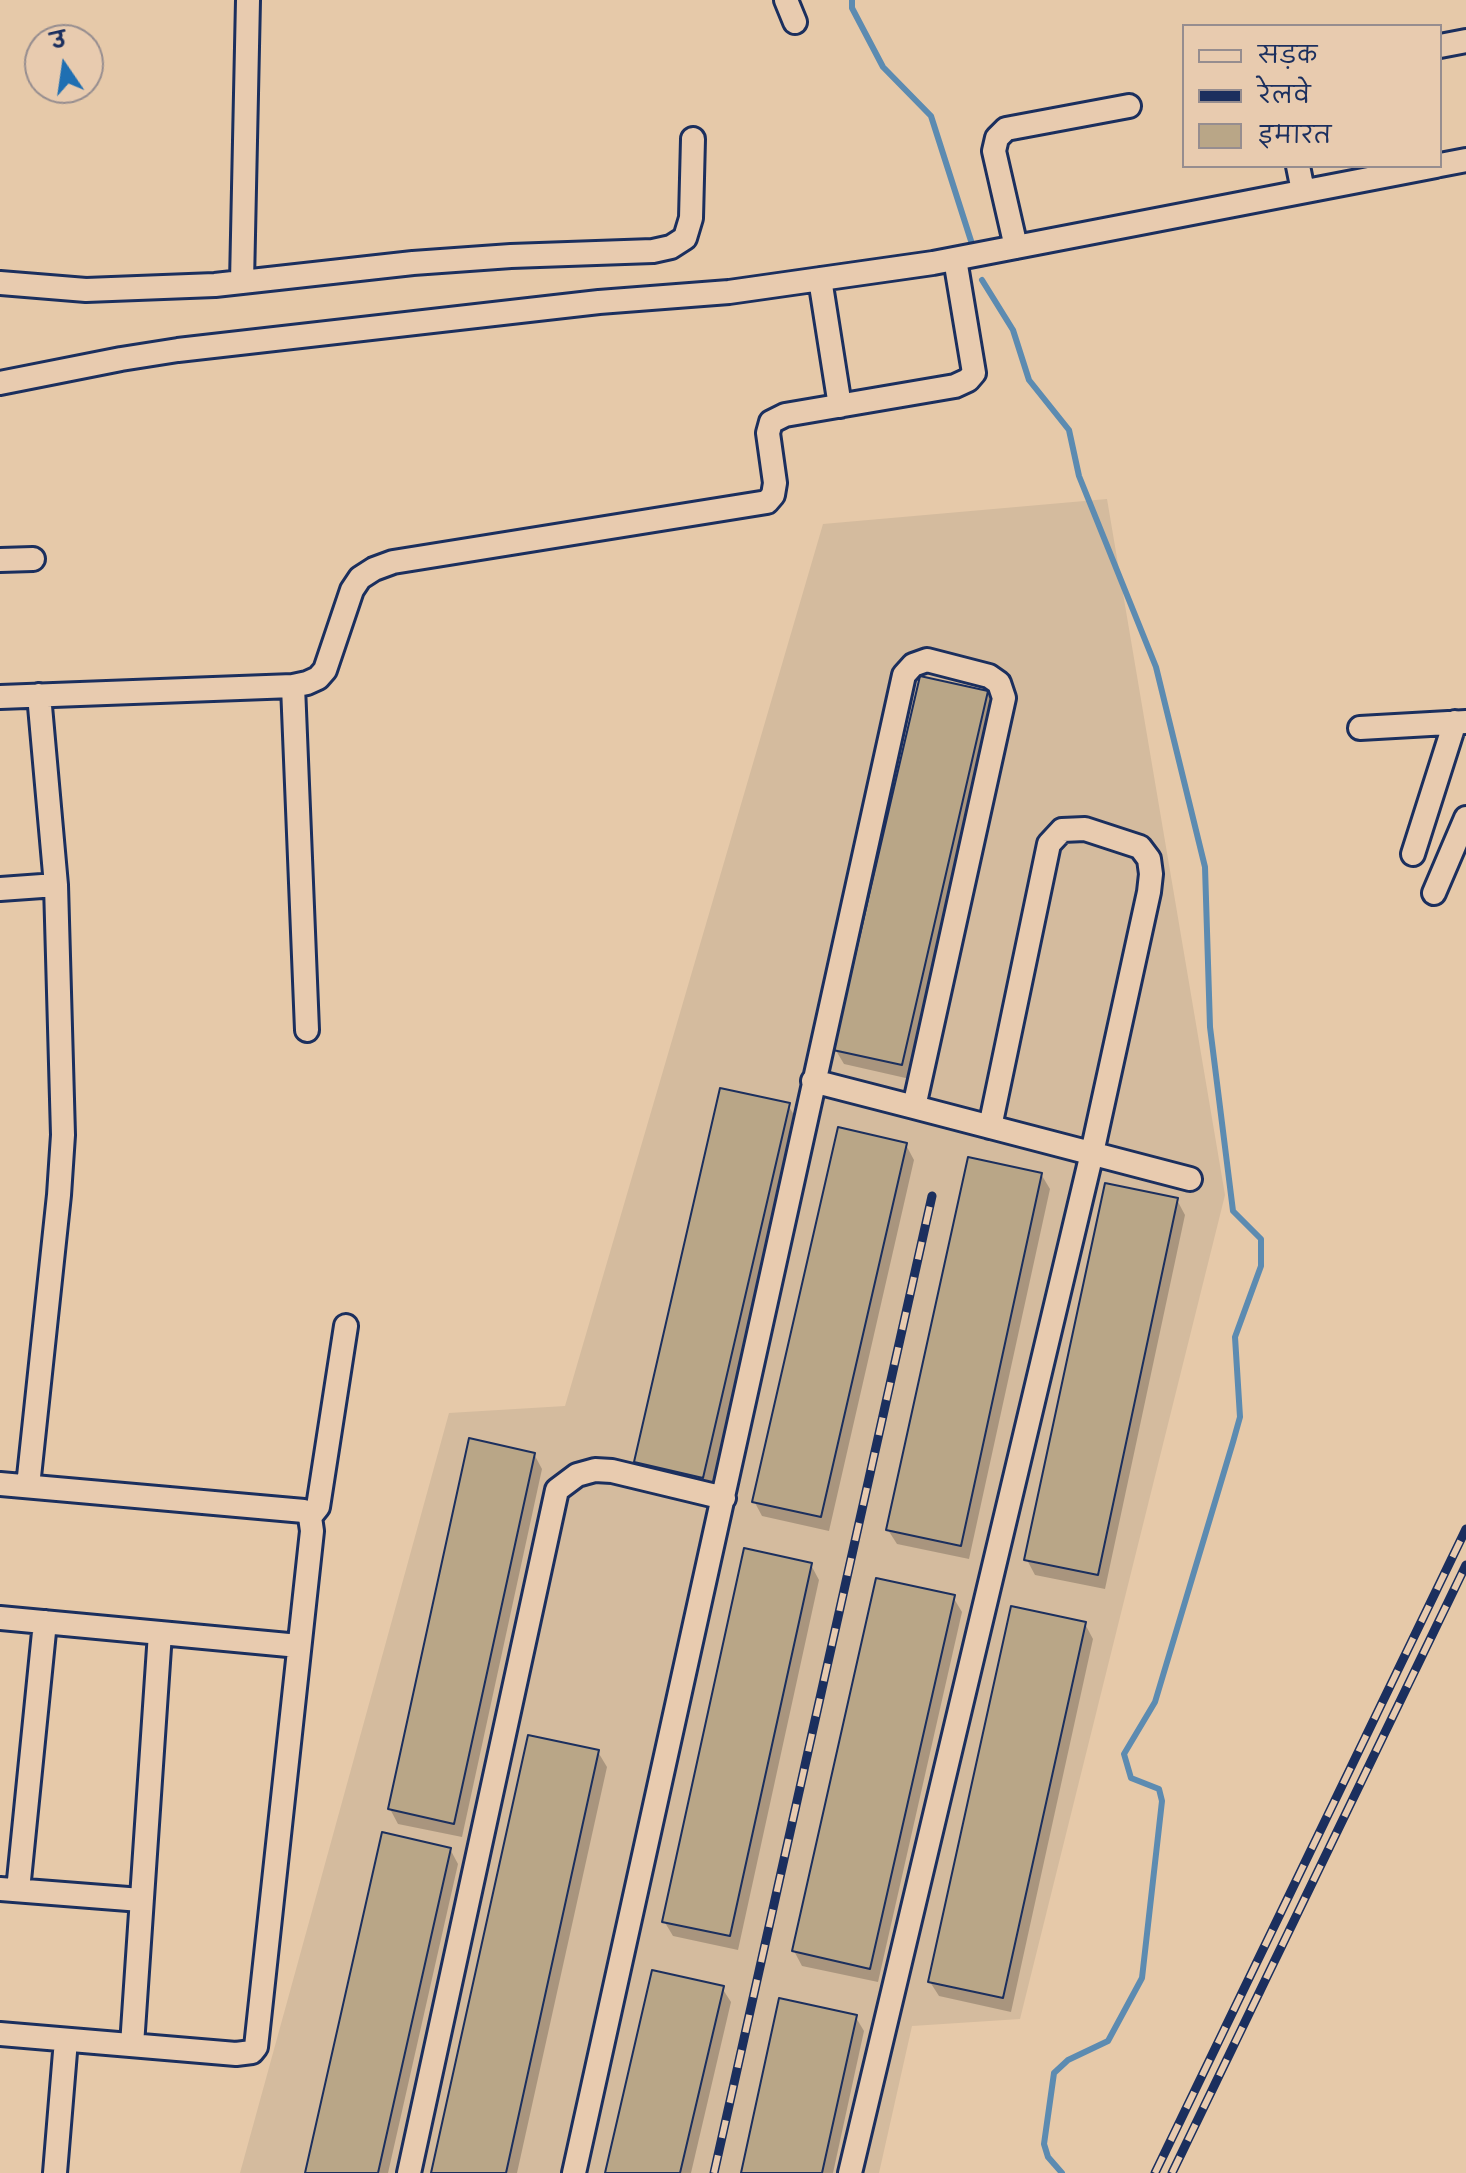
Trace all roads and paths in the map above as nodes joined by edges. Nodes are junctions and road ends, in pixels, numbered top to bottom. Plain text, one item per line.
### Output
1 (248, 0) edge
2 (786, 0) edge
3 (795, 22) dead end
4 (1466, 41) edge
5 (1442, 46) edge
6 (1129, 106) dead end
7 (693, 139) dead end
8 (1466, 160) edge
9 (1442, 165) edge
10 (1298, 168) edge
11 (1427, 168) edge
12 (1303, 191) junction
13 (1016, 247) junction
14 (955, 259) junction
15 (820, 279) junction
16 (242, 282) junction
17 (0, 283) edge
18 (0, 383) edge
19 (840, 406) junction
20 (33, 559) dead end
21 (0, 560) edge
22 (293, 686) junction
23 (39, 695) junction
24 (0, 697) edge
25 (1460, 722) edge
26 (1360, 728) dead end
27 (1466, 818) edge
28 (1413, 854) dead end
29 (56, 885) junction
30 (0, 889) edge
31 (1434, 893) dead end
32 (307, 1030) dead end
33 (813, 1081) junction
34 (914, 1107) junction
35 (990, 1127) junction
36 (1092, 1153) junction
37 (1190, 1179) dead end
38 (346, 1326) dead end
39 (0, 1484) edge
40 (28, 1486) junction
41 (724, 1498) junction
42 (310, 1517) junction
43 (0, 1618) edge
44 (45, 1622) junction
45 (160, 1633) junction
46 (299, 1646) junction
47 (9, 1890) edge
48 (141, 1900) junction
49 (0, 2034) edge
50 (66, 2040) junction
51 (132, 2045) junction
52 (55, 2173) edge
53 (409, 2173) edge
54 (574, 2173) edge
55 (850, 2173) edge

1 - 16 street
2 - 3 street
4 - 5 street
6 - 13 street
7 - 16 street
8 - 9 street
10 - 12 street
11 - 12 street
12 - 13 street
13 - 14 street
14 - 15 street
14 - 19 street
15 - 18 street
15 - 19 street
16 - 17 street
19 - 22 street
20 - 21 street
22 - 23 street
22 - 32 street
23 - 24 street
23 - 29 street
25 - 26 street
25 - 28 street
27 - 31 street
29 - 30 street
29 - 40 street
33 - 34 street
33 - 34 street
33 - 41 street
34 - 35 street
35 - 36 street
35 - 36 street
36 - 37 street
36 - 55 street
38 - 42 street
39 - 40 street
40 - 42 street
41 - 53 street
41 - 54 street
42 - 46 street
43 - 44 street
44 - 45 street
44 - 47 street
45 - 46 street
45 - 48 street
46 - 51 street
47 - 48 street
48 - 51 street
49 - 50 street
50 - 51 street
50 - 52 street

